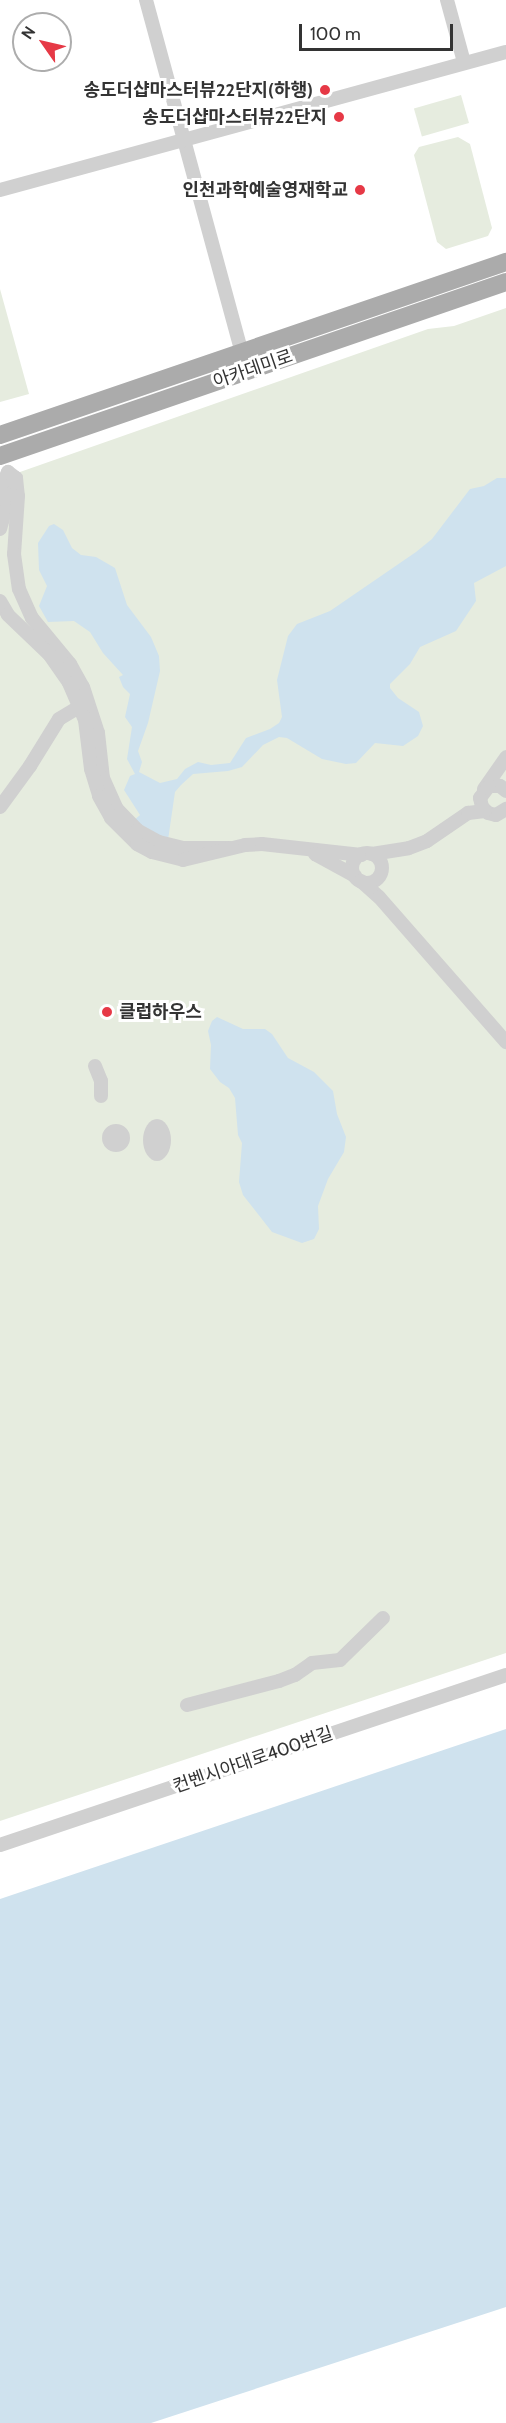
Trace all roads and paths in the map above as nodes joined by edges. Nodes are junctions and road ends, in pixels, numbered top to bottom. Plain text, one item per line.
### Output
1 (146, 0) edge
2 (447, 0) edge
3 (506, 52) edge
4 (464, 62) junction
5 (183, 139) junction
6 (0, 190) edge
7 (506, 262) edge
8 (506, 282) edge
9 (241, 350) junction
10 (247, 371) junction
11 (0, 435) edge
12 (0, 456) edge
13 (0, 529) edge
14 (7, 553) edge
15 (19, 590) junction
16 (0, 599) edge
17 (84, 703) junction
18 (506, 757) edge
19 (506, 790) edge
20 (483, 791) junction
21 (0, 807) edge
22 (498, 814) edge
23 (461, 818) junction
24 (308, 851) junction
25 (390, 852) junction
26 (366, 854) junction
27 (382, 864) junction
28 (378, 878) junction
29 (358, 879) junction
30 (379, 897) junction
31 (506, 1042) edge
32 (95, 1066) dead end
33 (101, 1096) dead end
34 (383, 1617) dead end
35 (506, 1675) edge
36 (187, 1705) dead end
37 (0, 1845) edge

1 - 5 street
2 - 4 street
3 - 4 street
4 - 5 street
5 - 6 street
5 - 9 street
7 - 9 main road, 아카데미로
8 - 10 main road, 아카데미로
9 - 10 street
9 - 11 main road, 아카데미로
10 - 12 main road, 아카데미로
13 - 14 street
14 - 15 street
15 - 16 street
15 - 17 street
16 - 17 street
17 - 21 street
17 - 24 street
18 - 20 street
19 - 20 street
20 - 22 street
20 - 23 street
22 - 23 street
23 - 25 street
24 - 26 street
24 - 29 street
25 - 26 street
25 - 27 street
26 - 27 street
26 - 29 street
27 - 28 street
28 - 29 street
28 - 30 street
29 - 30 street
30 - 31 street
32 - 33 street
34 - 36 street
35 - 37 street, 컨벤시아대로400번길

